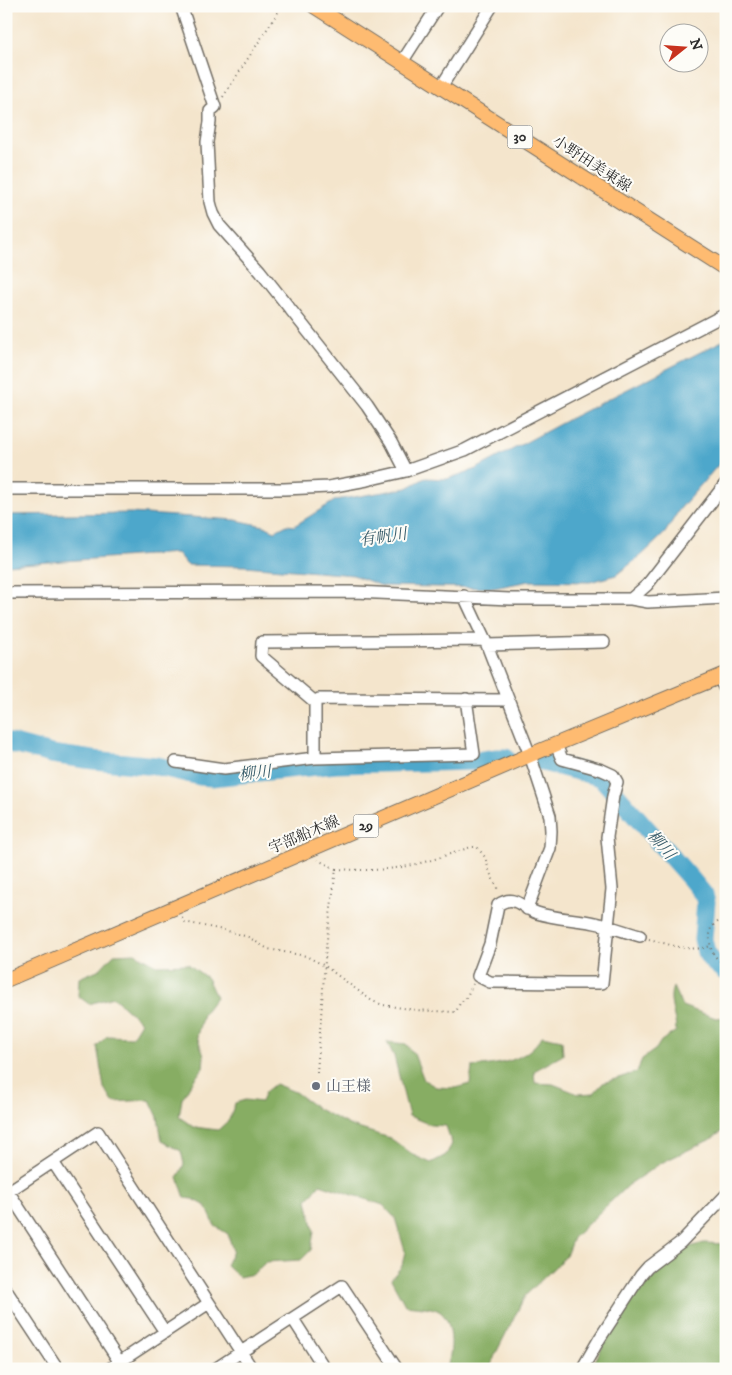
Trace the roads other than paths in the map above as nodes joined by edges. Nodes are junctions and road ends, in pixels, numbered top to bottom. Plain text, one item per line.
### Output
1 (181, 6) edge
2 (314, 6) edge
3 (438, 6) edge
4 (489, 7) edge
5 (402, 62) junction
6 (441, 87) junction
7 (726, 269) edge
8 (726, 314) edge
9 (406, 471) junction
10 (726, 483) edge
11 (6, 489) edge
12 (6, 593) edge
13 (464, 596) junction
14 (726, 598) edge
15 (631, 599) junction
16 (604, 642) dead end
17 (486, 643) junction
18 (722, 676) edge
19 (726, 691) edge
20 (466, 700) junction
21 (508, 700) junction
22 (315, 702) junction
23 (556, 745) junction
24 (530, 755) junction
25 (315, 758) junction
26 (176, 762) dead end
27 (527, 909) junction
28 (608, 927) junction
29 (640, 936) road end
30 (6, 980) edge
31 (53, 1162) junction
32 (7, 1191) edge
33 (726, 1195) edge
34 (6, 1290) edge
35 (209, 1302) junction
36 (293, 1319) junction
37 (165, 1332) junction
38 (241, 1352) junction
39 (122, 1365) edge
40 (58, 1369) edge
41 (109, 1369) edge
42 (215, 1369) edge
43 (252, 1369) edge
44 (325, 1369) edge
45 (397, 1369) edge
46 (582, 1369) edge

1 - 9 street
2 - 5 main road, 小野田美東線 / 30
3 - 5 street
4 - 6 street
5 - 6 main road, 小野田美東線 / 30
6 - 7 main road, 小野田美東線 / 30
8 - 9 street
9 - 11 street
10 - 15 street
12 - 13 street
13 - 15 street
13 - 17 street
14 - 15 street
16 - 17 street
17 - 21 street
17 - 22 street
18 - 19 street
18 - 23 main road, 宇部船木線 / 29
20 - 21 street
20 - 22 street
20 - 25 street
21 - 24 street
22 - 25 street
23 - 24 main road, 宇部船木線 / 29
23 - 28 street
24 - 27 street
24 - 30 main road, 宇部船木線 / 29
25 - 26 street
27 - 28 street
27 - 28 street
28 - 29 street
31 - 32 street
31 - 35 street
31 - 37 street
32 - 39 street
33 - 46 street
34 - 40 street
35 - 37 street
35 - 38 street
36 - 38 street
36 - 44 street
36 - 45 street
37 - 39 street
38 - 42 street
38 - 43 street
39 - 41 street

